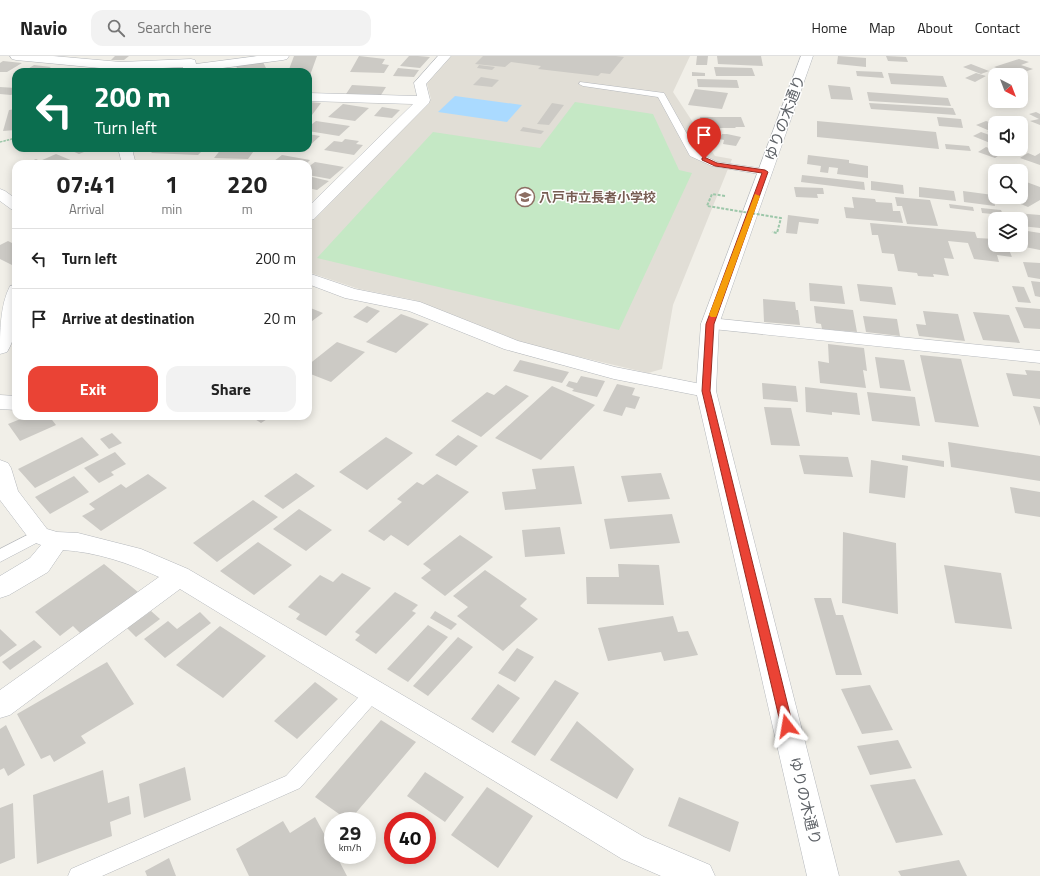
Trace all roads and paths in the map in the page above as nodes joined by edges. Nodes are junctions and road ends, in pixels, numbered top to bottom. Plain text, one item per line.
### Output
1 (16, 56) edge
2 (283, 56) edge
3 (445, 56) edge
4 (807, 56) edge
5 (190, 65) edge
6 (583, 84) dead end
7 (312, 97) edge
8 (424, 100) junction
9 (12, 139) edge
10 (0, 142) edge
11 (765, 172) junction
12 (0, 194) edge
13 (725, 196) dead end
14 (12, 203) edge
15 (312, 212) edge
16 (772, 232) dead end
17 (12, 278) edge
18 (312, 279) edge
19 (0, 284) edge
20 (12, 304) edge
21 (710, 324) junction
22 (0, 348) edge
23 (1040, 357) edge
24 (706, 391) junction
25 (0, 402) edge
26 (12, 403) edge
27 (0, 468) edge
28 (48, 538) junction
29 (0, 556) edge
30 (179, 576) junction
31 (0, 588) edge
32 (373, 693) junction
33 (0, 706) edge
34 (78, 876) edge
35 (699, 876) edge
36 (823, 876) edge

1 - 5 street
2 - 5 street
3 - 8 street
4 - 11 street, ゆりの木通り
6 - 11 lane
7 - 8 street
8 - 15 street
9 - 10 path
11 - 21 street, ゆりの木通り
12 - 14 street
13 - 16 path, bridge
17 - 19 street
18 - 24 street
20 - 22 street
21 - 23 street
21 - 24 street, ゆりの木通り
24 - 36 street, ゆりの木通り
25 - 26 street
27 - 28 street
28 - 29 lane
28 - 30 street
28 - 31 street
30 - 32 street
30 - 33 street
32 - 34 lane
32 - 35 street

